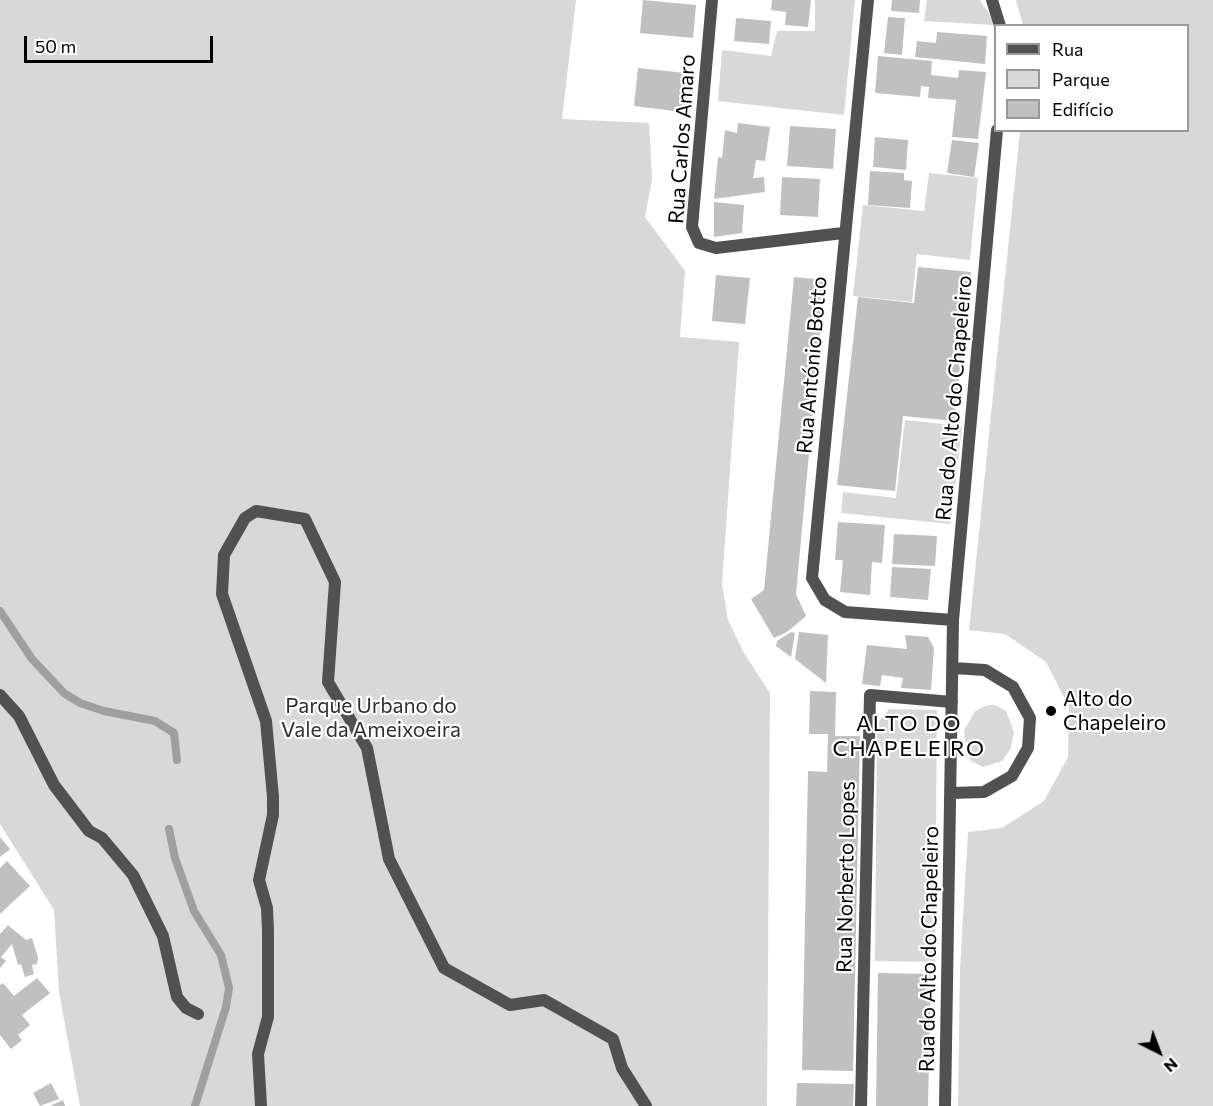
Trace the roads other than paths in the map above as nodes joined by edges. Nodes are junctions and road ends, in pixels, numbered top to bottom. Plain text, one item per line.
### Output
1 (712, 0) edge
2 (867, 0) edge
3 (992, 0) edge
4 (999, 24) edge
5 (997, 132) edge
6 (843, 233) junction
7 (953, 620) junction
8 (953, 668) junction
9 (0, 695) edge
10 (952, 702) junction
11 (951, 793) junction
12 (198, 1014) dead end
13 (261, 1106) edge
14 (645, 1106) edge
15 (861, 1106) edge
16 (945, 1106) edge

1 - 6 street, Rua Carlos Amaro
2 - 6 street, Rua António Botto
3 - 4 street
5 - 7 street, Rua do Alto do Chapeleiro
6 - 7 street, Rua António Botto
7 - 8 street, Rua do Alto do Chapeleiro
8 - 10 street, Rua do Alto do Chapeleiro
8 - 11 street
9 - 12 street
10 - 11 street, Rua do Alto do Chapeleiro
10 - 15 street, Rua Norberto Lopes
11 - 16 street, Rua do Alto do Chapeleiro
13 - 14 street

